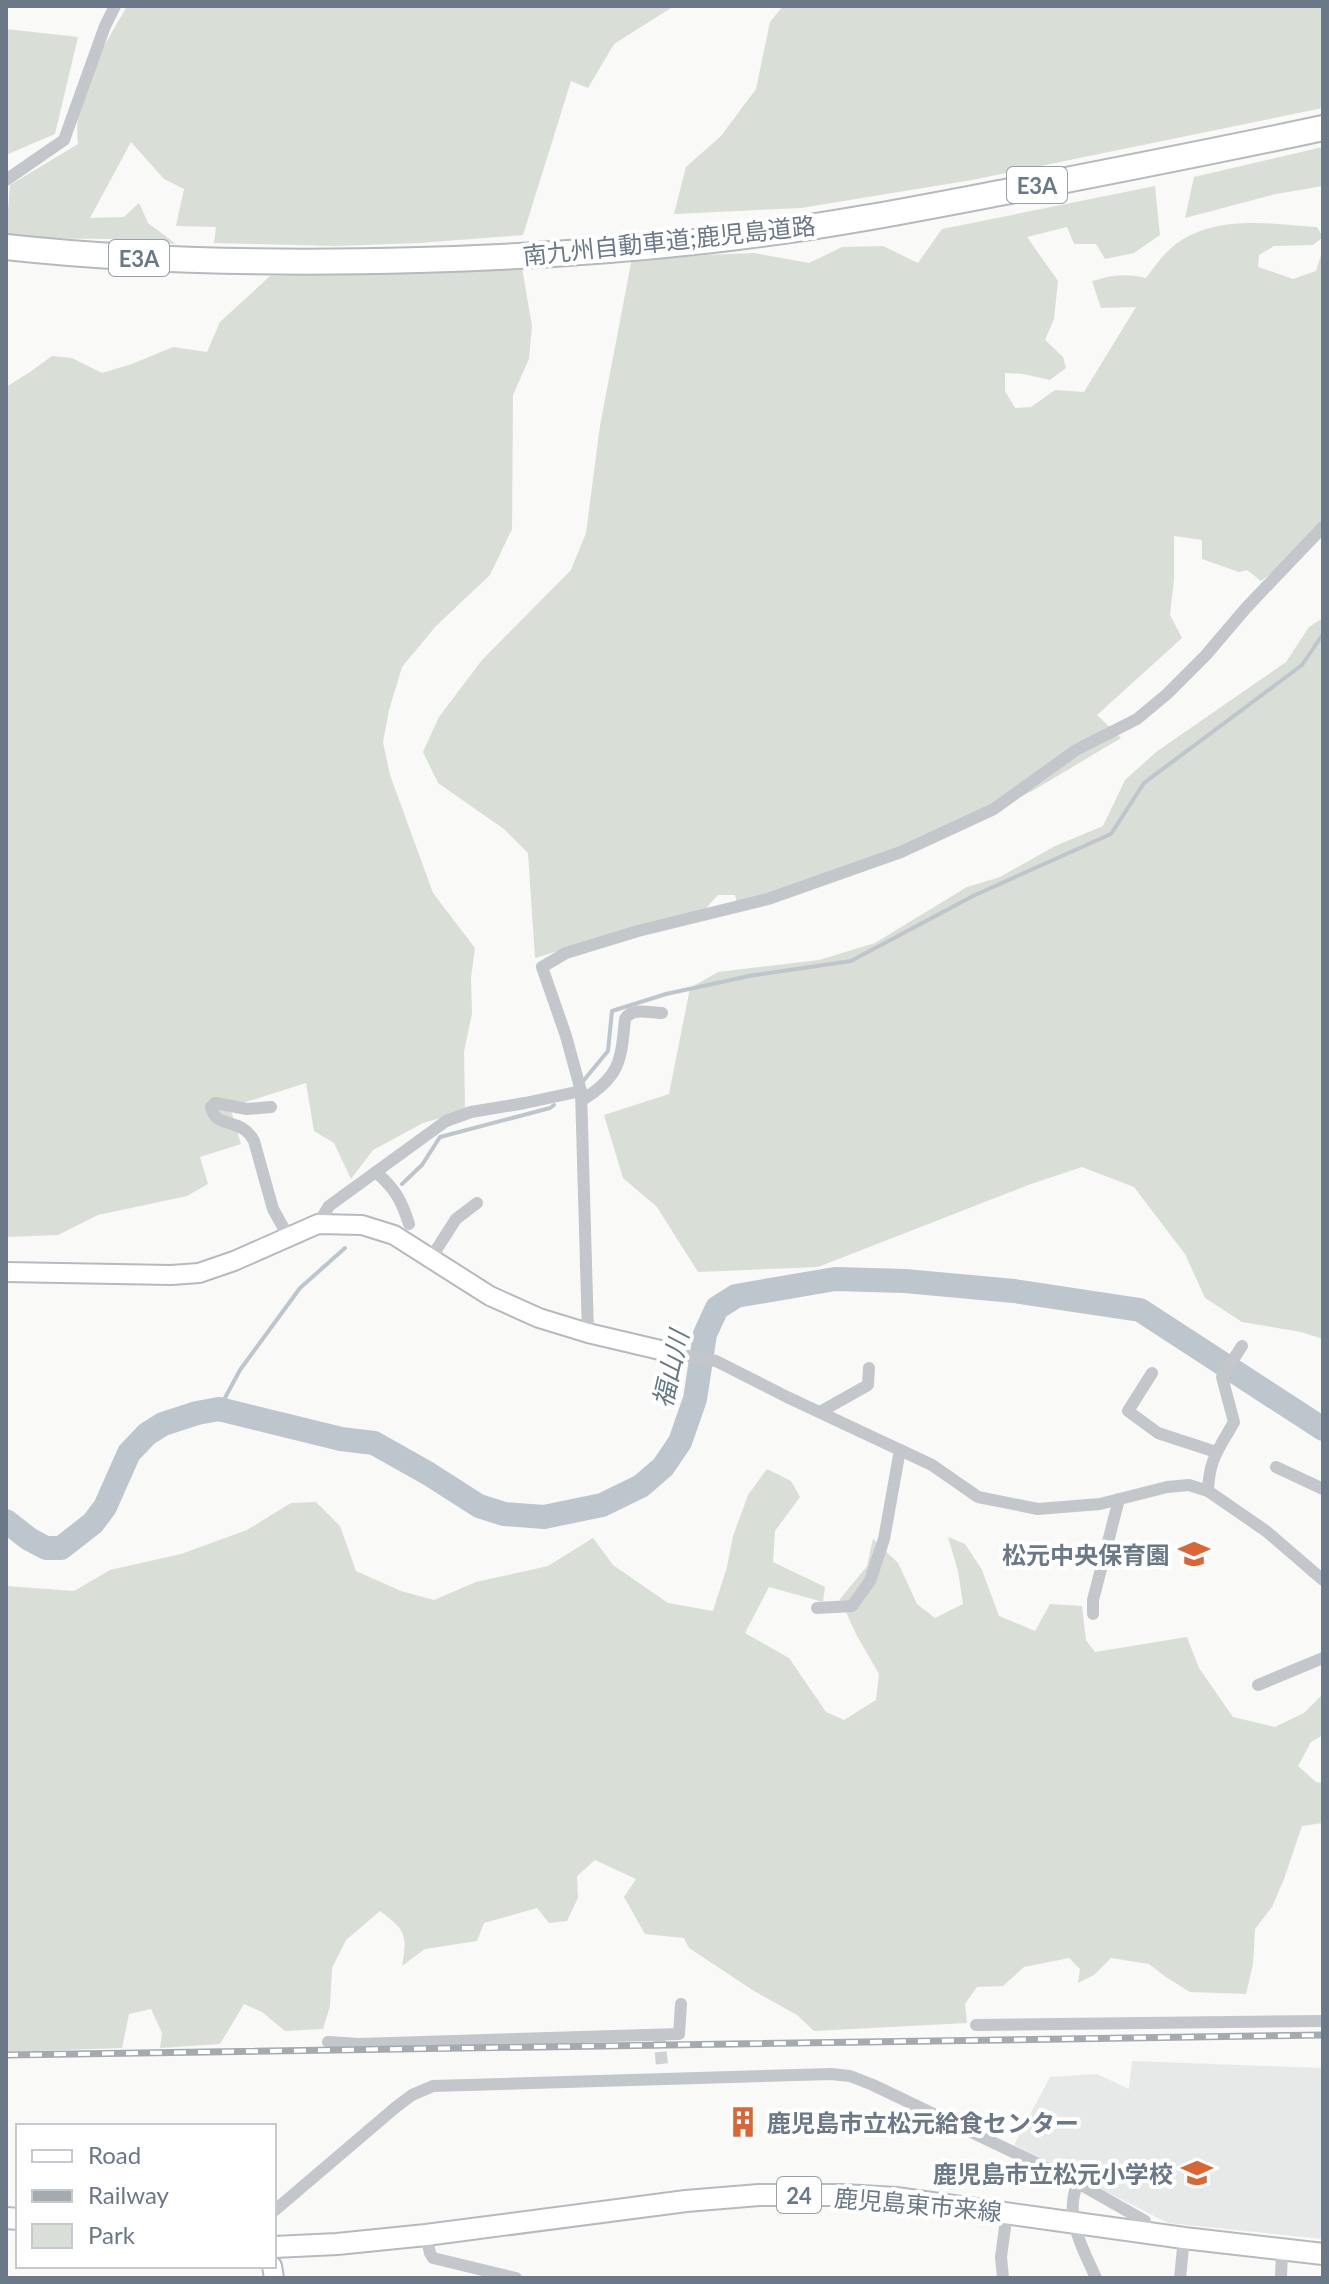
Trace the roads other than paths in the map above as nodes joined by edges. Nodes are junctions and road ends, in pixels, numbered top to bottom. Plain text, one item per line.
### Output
1 (115, 6) edge
2 (1323, 128) edge
3 (6, 180) edge
4 (6, 247) edge
5 (1323, 527) edge
6 (662, 1013) dead end
7 (582, 1095) junction
8 (271, 1107) dead end
9 (376, 1172) junction
10 (477, 1203) dead end
11 (318, 1224) junction
12 (409, 1224) dead end
13 (288, 1236) junction
14 (431, 1258) junction
15 (6, 1272) edge
16 (588, 1333) junction
17 (1242, 1346) dead end
18 (677, 1354) joint
19 (869, 1368) dead end
20 (1152, 1373) dead end
21 (820, 1412) junction
22 (900, 1450) junction
23 (1216, 1452) junction
24 (1276, 1467) dead end
25 (1323, 1489) edge
26 (1208, 1491) junction
27 (1119, 1499) junction
28 (1323, 1580) edge
29 (817, 1608) dead end
30 (1093, 1614) dead end
31 (1323, 1658) edge
32 (1258, 1685) dead end
33 (681, 2004) dead end
34 (1323, 2021) edge
35 (976, 2025) dead end
36 (328, 2042) dead end
37 (662, 2065) tunnel mouth
38 (663, 2081) junction
39 (1078, 2183) junction
40 (276, 2209) edge
41 (1007, 2212) junction
42 (1073, 2221) junction
43 (1146, 2233) junction
44 (426, 2235) junction
45 (1184, 2238) junction
46 (276, 2247) edge
47 (1282, 2249) junction
48 (1323, 2254) edge
49 (516, 2278) edge
50 (1003, 2278) edge
51 (1096, 2278) edge
52 (1180, 2278) edge
53 (1281, 2278) edge

1 - 3 street
2 - 4 highway, 南九州自動車道;鹿児島道路 / E3A
5 - 7 street
6 - 7 street
7 - 9 street
7 - 16 street
8 - 13 street
9 - 11 street
9 - 12 street
10 - 14 street
11 - 13 street
11 - 14 street
13 - 15 street
14 - 16 street
16 - 18 street
17 - 23 street
18 - 21 street
19 - 21 street
20 - 23 street
21 - 22 street
22 - 27 street
22 - 29 street
23 - 26 street
24 - 25 street
26 - 27 street
26 - 28 street
27 - 30 street
31 - 32 street
33 - 36 street
34 - 35 street
37 - 38 street
38 - 39 street
38 - 40 street
39 - 42 street
39 - 43 street
41 - 42 main road, 鹿児島東市来線 / 24
41 - 44 main road, 鹿児島東市来線 / 24
41 - 50 street
42 - 43 main road, 鹿児島東市来線 / 24
42 - 51 street
43 - 45 main road, 鹿児島東市来線 / 24
44 - 46 main road, 鹿児島東市来線 / 24
44 - 49 street
45 - 47 main road, 鹿児島東市来線 / 24
45 - 52 street
47 - 48 main road, 鹿児島東市来線 / 24
47 - 53 street

